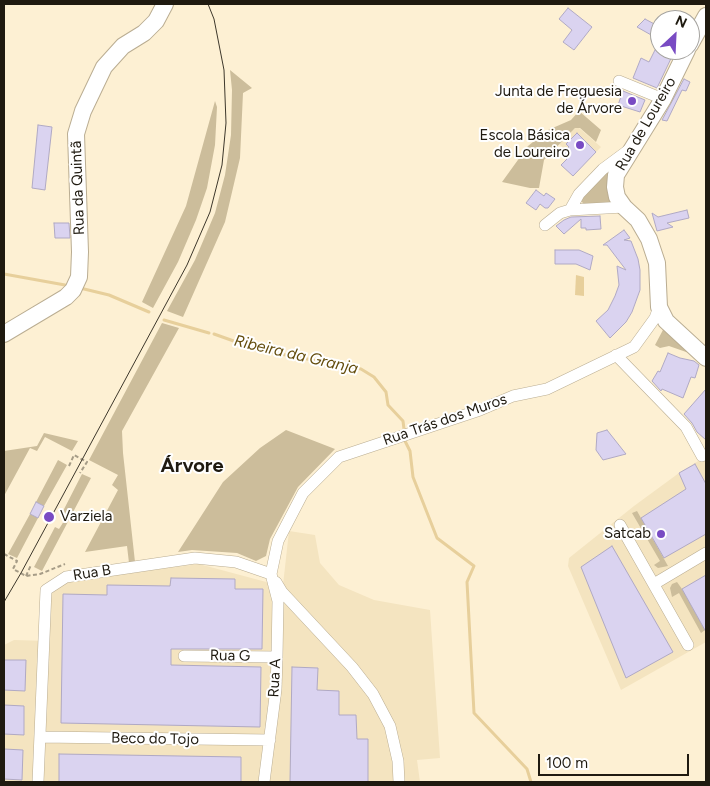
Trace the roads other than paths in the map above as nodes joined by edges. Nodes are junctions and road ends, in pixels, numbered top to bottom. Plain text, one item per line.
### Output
1 (165, 4) edge
2 (682, 60) edge
3 (619, 80) dead end
4 (663, 99) junction
5 (633, 147) junction
6 (624, 207) junction
7 (570, 210) junction
8 (545, 225) dead end
9 (659, 307) junction
10 (4, 334) edge
11 (616, 355) junction
12 (706, 358) edge
13 (702, 456) dead end
14 (620, 525) dead end
15 (706, 553) edge
16 (271, 574) junction
17 (654, 584) junction
18 (688, 645) dead end
19 (184, 656) dead end
20 (277, 657) junction
21 (40, 737) junction
22 (270, 740) junction
23 (38, 782) edge
24 (264, 782) edge
25 (399, 782) edge

1 - 10 street, Rua da Quintã
2 - 4 street, Rua de Loureiro
3 - 4 street
4 - 5 street, Rua de Loureiro
5 - 6 street, Rua de Loureiro
5 - 7 street
6 - 7 street
6 - 9 street, Rua de Loureiro
7 - 8 street
9 - 11 street, Rua Trás dos Muros
9 - 12 street
11 - 13 street
11 - 16 street, Rua Trás dos Muros
14 - 17 street
15 - 17 street
16 - 20 street, Rua A
16 - 21 street, Rua B
16 - 25 street
17 - 18 street
19 - 20 street, Rua G
20 - 22 street, Rua A
21 - 22 street, Beco do Tojo
21 - 23 street, Rua B
22 - 24 street, Rua A

